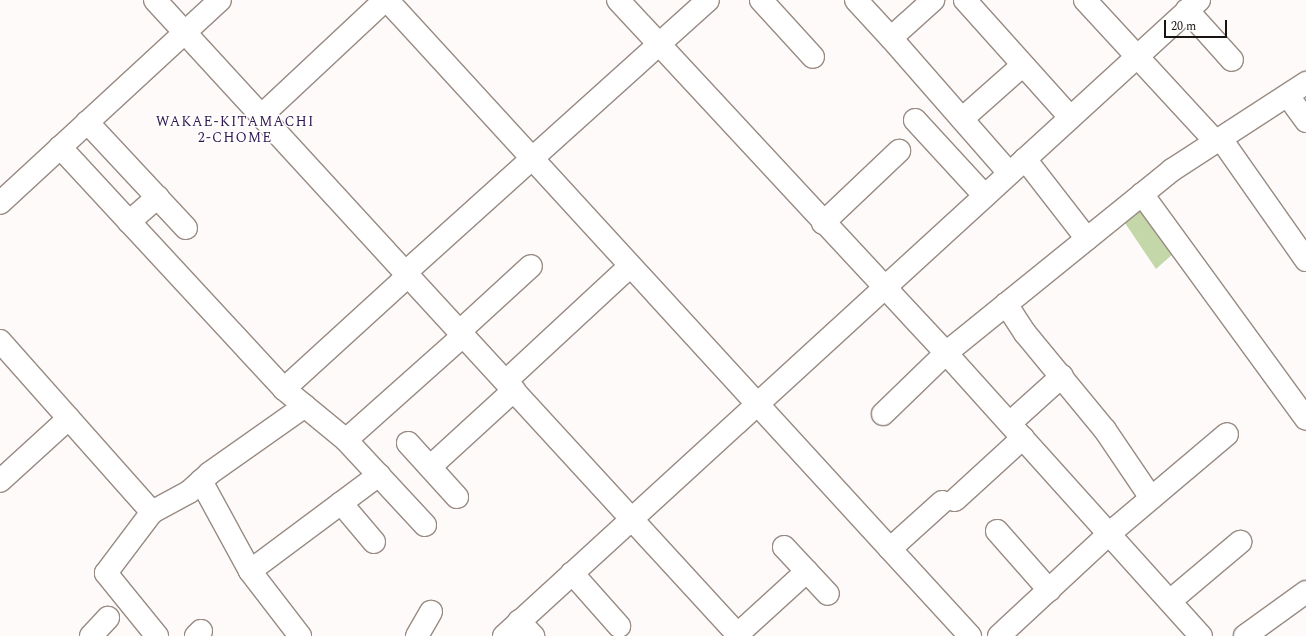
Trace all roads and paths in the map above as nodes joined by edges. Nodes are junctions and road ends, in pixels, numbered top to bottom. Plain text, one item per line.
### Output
1 (155, 0) edge
2 (220, 0) edge
3 (618, 0) edge
4 (708, 0) edge
5 (761, 0) edge
6 (856, 0) edge
7 (933, 0) edge
8 (965, 0) edge
9 (1085, 0) edge
10 (393, 2) edge
11 (1195, 3) edge
12 (184, 33) junction
13 (891, 38) junction
14 (659, 45) junction
15 (813, 56) dead end
16 (1136, 56) junction
17 (1232, 60) dead end
18 (1023, 65) junction
19 (1306, 83) edge
20 (1288, 96) junction
21 (262, 116) junction
22 (1070, 117) junction
23 (962, 119) junction
24 (915, 120) dead end
25 (1306, 121) edge
26 (87, 122) junction
27 (1219, 141) junction
28 (60, 147) junction
29 (899, 151) dead end
30 (532, 159) junction
31 (1017, 166) junction
32 (1142, 194) junction
33 (984, 196) junction
34 (158, 197) junction
35 (0, 203) edge
36 (129, 222) junction
37 (823, 223) junction
38 (186, 228) dead end
39 (1087, 239) junction
40 (1306, 260) edge
41 (531, 266) dead end
42 (630, 266) junction
43 (408, 273) junction
44 (884, 289) junction
45 (1006, 304) junction
46 (462, 333) junction
47 (0, 341) edge
48 (946, 353) junction
49 (1062, 376) junction
50 (510, 385) junction
51 (284, 389) junction
52 (757, 405) junction
53 (305, 406) junction
54 (883, 414) dead end
55 (69, 418) junction
56 (1306, 419) edge
57 (1017, 430) junction
58 (1227, 434) dead end
59 (346, 440) junction
60 (408, 443) dead end
61 (430, 467) junction
62 (378, 475) junction
63 (0, 481) edge
64 (201, 481) junction
65 (457, 497) dead end
66 (1151, 498) junction
67 (341, 503) junction
68 (152, 512) junction
69 (632, 519) junction
70 (425, 525) dead end
71 (997, 531) dead end
72 (1110, 533) junction
73 (374, 542) dead end
74 (1240, 542) dead end
75 (784, 547) dead end
76 (890, 550) junction
77 (250, 571) junction
78 (807, 571) junction
79 (572, 573) junction
80 (1049, 590) junction
81 (1306, 592) edge
82 (828, 594) dead end
83 (1170, 601) junction
84 (431, 612) dead end
85 (108, 618) dead end
86 (619, 626) dead end
87 (519, 631) edge
88 (738, 635) edge
89 (91, 636) edge
90 (157, 636) edge
91 (300, 636) edge
92 (417, 636) edge
93 (970, 636) edge
94 (999, 636) edge
95 (1201, 636) edge
96 (1245, 636) edge

1 - 12 street
2 - 12 street
3 - 14 street
4 - 14 street
5 - 15 street
6 - 13 street
7 - 13 street
8 - 18 street
9 - 16 street
10 - 21 street
10 - 30 street
11 - 16 street
11 - 17 street
12 - 21 street
12 - 26 street
13 - 23 street
14 - 30 street
14 - 37 street
16 - 22 street
16 - 27 street
18 - 22 street
18 - 23 street
19 - 20 street
20 - 25 street
20 - 27 street
21 - 43 street
22 - 31 street
23 - 31 street
24 - 33 street
26 - 28 street
26 - 34 street
27 - 32 street
27 - 40 street
28 - 35 street
28 - 36 street
29 - 37 street
30 - 42 street
30 - 43 street
31 - 33 street
31 - 39 street
32 - 39 street
32 - 56 street
33 - 44 street
34 - 36 street
34 - 38 street
36 - 51 street
37 - 44 street
39 - 45 street
41 - 46 street
42 - 50 street
42 - 52 street
43 - 46 street
43 - 51 street
44 - 48 street
44 - 52 street
45 - 48 street
45 - 49 street
46 - 50 street
46 - 59 street
47 - 55 street
48 - 54 street
48 - 57 street
49 - 57 street
49 - 66 street
50 - 61 street
50 - 69 street
51 - 53 street
52 - 69 street
52 - 76 street
53 - 59 street
53 - 64 street
55 - 63 street
55 - 68 street
57 - 72 street
57 - 76 street
58 - 66 street
59 - 62 street
60 - 61 street
61 - 65 street
62 - 67 street
62 - 70 street
64 - 68 street
64 - 77 street
66 - 72 street
67 - 73 street
67 - 77 street
68 - 90 street
69 - 79 street
69 - 88 street
71 - 80 street
72 - 80 street
72 - 83 street
74 - 83 street
75 - 78 street
76 - 93 street
77 - 91 street
78 - 82 street
78 - 88 street
79 - 86 street
79 - 87 street
80 - 94 street
81 - 96 street
83 - 95 street
84 - 92 street
85 - 89 street

